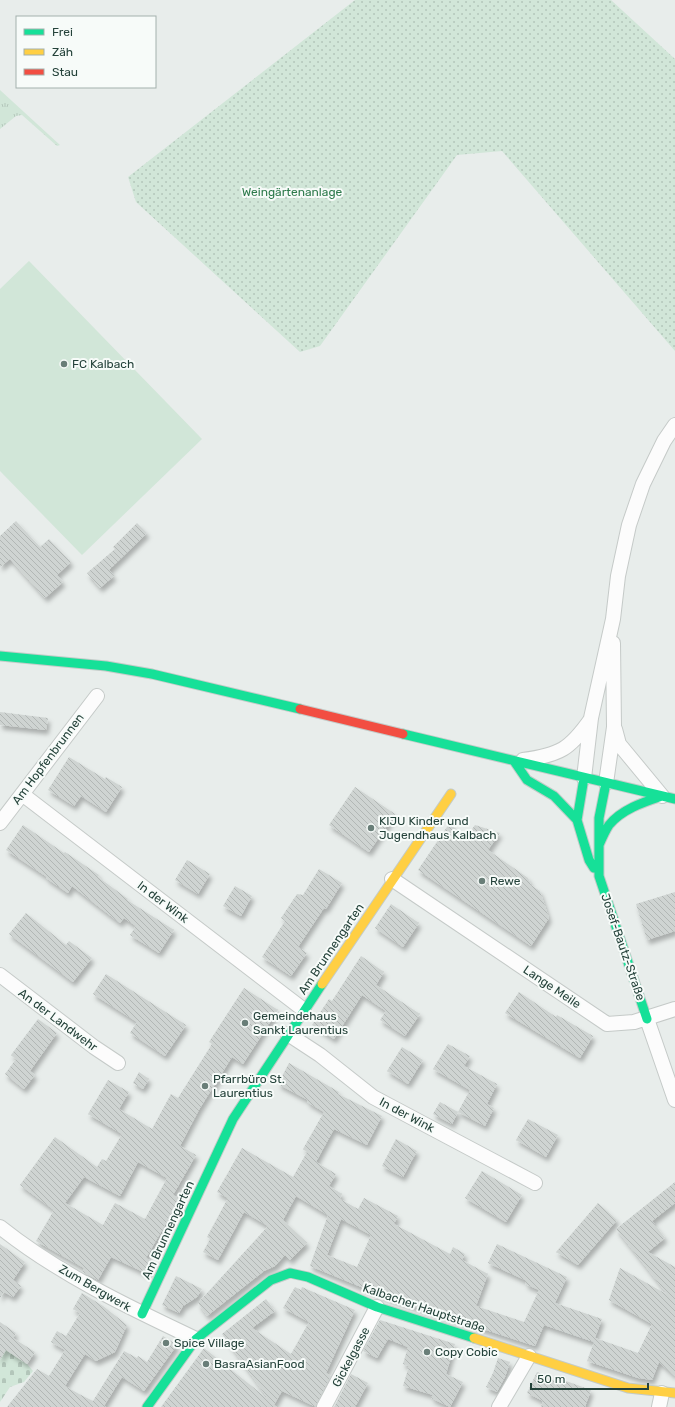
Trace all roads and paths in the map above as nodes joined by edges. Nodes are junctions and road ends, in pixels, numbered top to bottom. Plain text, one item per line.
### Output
1 (675, 425) edge
2 (613, 619) junction
3 (0, 656) edge
4 (97, 696) dead end
5 (591, 718) junction
6 (614, 727) junction
7 (514, 761) junction
8 (584, 778) junction
9 (606, 783) junction
10 (22, 794) junction
11 (451, 794) dead end
12 (669, 798) edge
13 (577, 820) junction
14 (0, 823) edge
15 (598, 848) junction
16 (599, 876) junction
17 (392, 879) junction
18 (0, 975) edge
19 (675, 1009) edge
20 (304, 1010) junction
21 (647, 1018) junction
22 (288, 1034) junction
23 (118, 1063) dead end
24 (675, 1100) edge
25 (535, 1183) dead end
26 (0, 1227) edge
27 (377, 1308) junction
28 (142, 1314) junction
29 (196, 1338) junction
30 (529, 1356) junction
31 (665, 1398) edge
32 (148, 1407) edge
33 (324, 1407) edge
34 (499, 1407) edge

1 - 2 street, Josef-Bautz-Straße
2 - 5 street, Josef-Bautz-Straße
2 - 6 street, Josef-Bautz-Straße
3 - 7 street
4 - 10 street, Am Hopfenbrunnen
5 - 7 street, Josef-Bautz-Straße
5 - 8 street, Josef-Bautz-Straße
6 - 9 street, Josef-Bautz-Straße
6 - 12 street, Josef-Bautz-Straße
7 - 8 street
7 - 13 street, Josef-Bautz-Straße
8 - 9 street
8 - 13 street, Josef-Bautz-Straße
9 - 12 street
9 - 15 street, Josef-Bautz-Straße
10 - 14 street, Am Hopfenbrunnen
10 - 20 street, In der Wink
11 - 17 street, Am Brunnengarten
12 - 15 street, Josef-Bautz-Straße
13 - 16 street, Josef-Bautz-Straße
15 - 16 street, Josef-Bautz-Straße
16 - 21 street, Josef-Bautz-Straße
17 - 20 street, Am Brunnengarten
17 - 21 street, Lange Meile
18 - 23 street, An der Landwehr
19 - 21 street, Lange Meile
20 - 22 street, Am Brunnengarten
21 - 24 street
22 - 25 street, In der Wink
22 - 28 street, Am Brunnengarten
26 - 28 street, Zum Bergwerk
27 - 29 street, Kalbacher Hauptstraße
27 - 30 street, Kalbacher Hauptstraße
27 - 33 street, Gickelgasse
28 - 29 street, Zum Bergwerk
29 - 32 street, Kalbacher Hauptstraße
30 - 31 street, Kalbacher Hauptstraße
30 - 34 street

